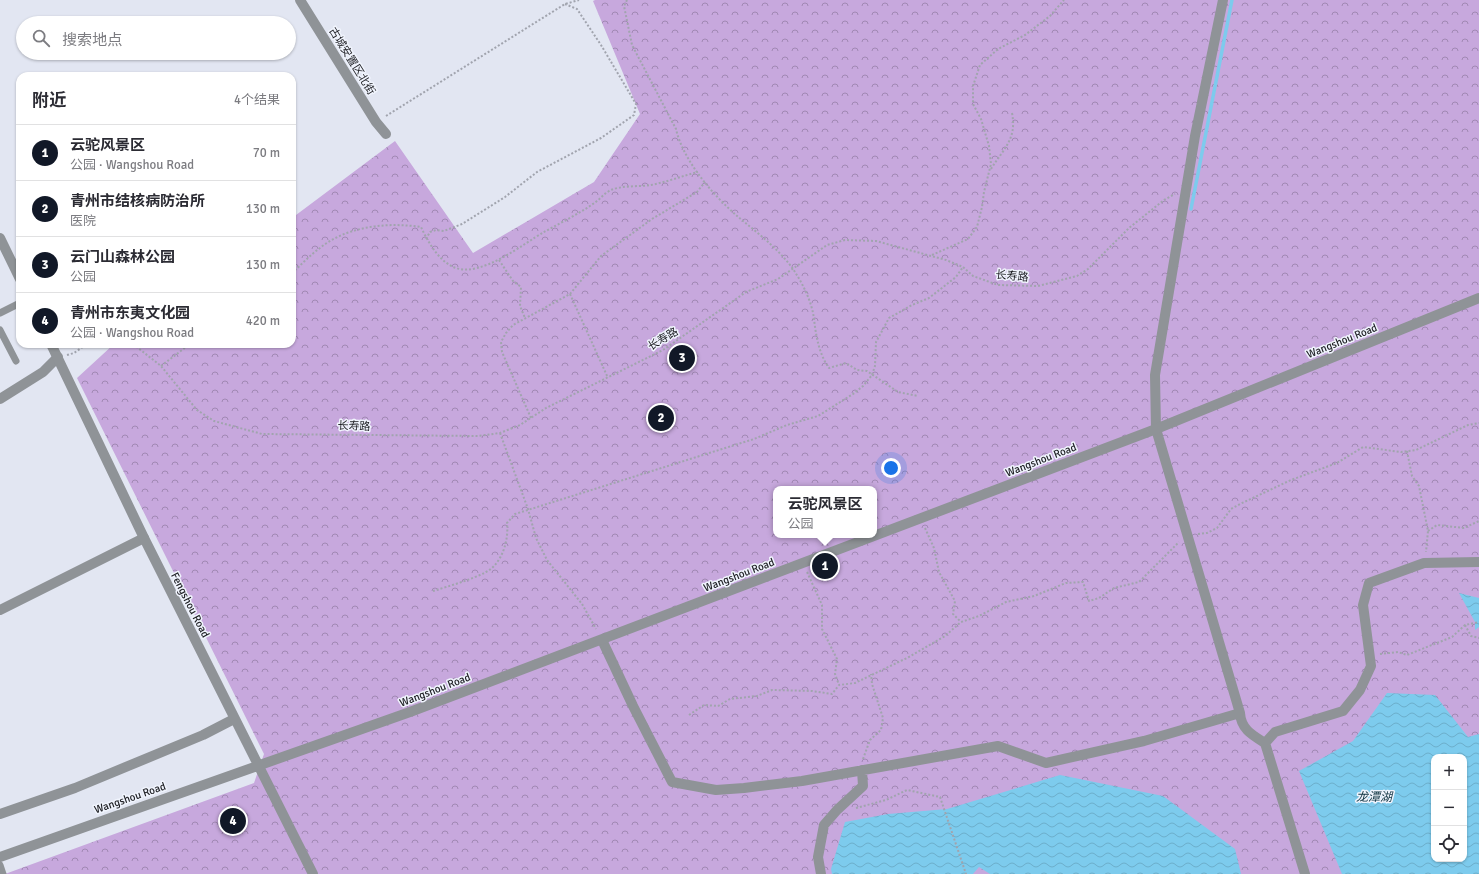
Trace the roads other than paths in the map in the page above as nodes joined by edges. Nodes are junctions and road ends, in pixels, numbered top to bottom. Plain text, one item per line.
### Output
1 (300, 0) edge
2 (1223, 0) edge
3 (386, 134) dead end
4 (0, 238) edge
5 (16, 271) edge
6 (1479, 298) edge
7 (16, 305) edge
8 (0, 314) edge
9 (0, 330) edge
10 (53, 348) edge
11 (58, 357) junction
12 (16, 361) dead end
13 (0, 399) edge
14 (1156, 429) junction
15 (877, 535) edge
16 (144, 538) junction
17 (870, 538) edge
18 (1479, 562) edge
19 (0, 610) edge
20 (602, 640) junction
21 (1240, 713) junction
22 (234, 718) junction
23 (1265, 743) junction
24 (258, 766) junction
25 (862, 770) junction
26 (0, 814) edge
27 (0, 857) edge
28 (0, 865) edge
29 (3, 874) edge
30 (313, 874) edge
31 (822, 874) edge
32 (1305, 874) edge

1 - 3 street, 古城安置区北街
2 - 14 street
4 - 5 street
6 - 14 street, Wangshou Road
7 - 8 lane
9 - 12 lane
10 - 11 street, Fengshou Road
11 - 13 street
11 - 16 street, Fengshou Road
14 - 15 street, Wangshou Road
14 - 21 street
16 - 19 street
16 - 22 street, Fengshou Road
17 - 20 street, Wangshou Road
18 - 23 street
20 - 24 street, Wangshou Road
20 - 25 street
21 - 23 street
21 - 25 street
22 - 24 street, Fengshou Road
22 - 26 street
23 - 32 street
24 - 27 street, Wangshou Road
24 - 30 street, Fengshou Road
25 - 31 street
28 - 29 lane

